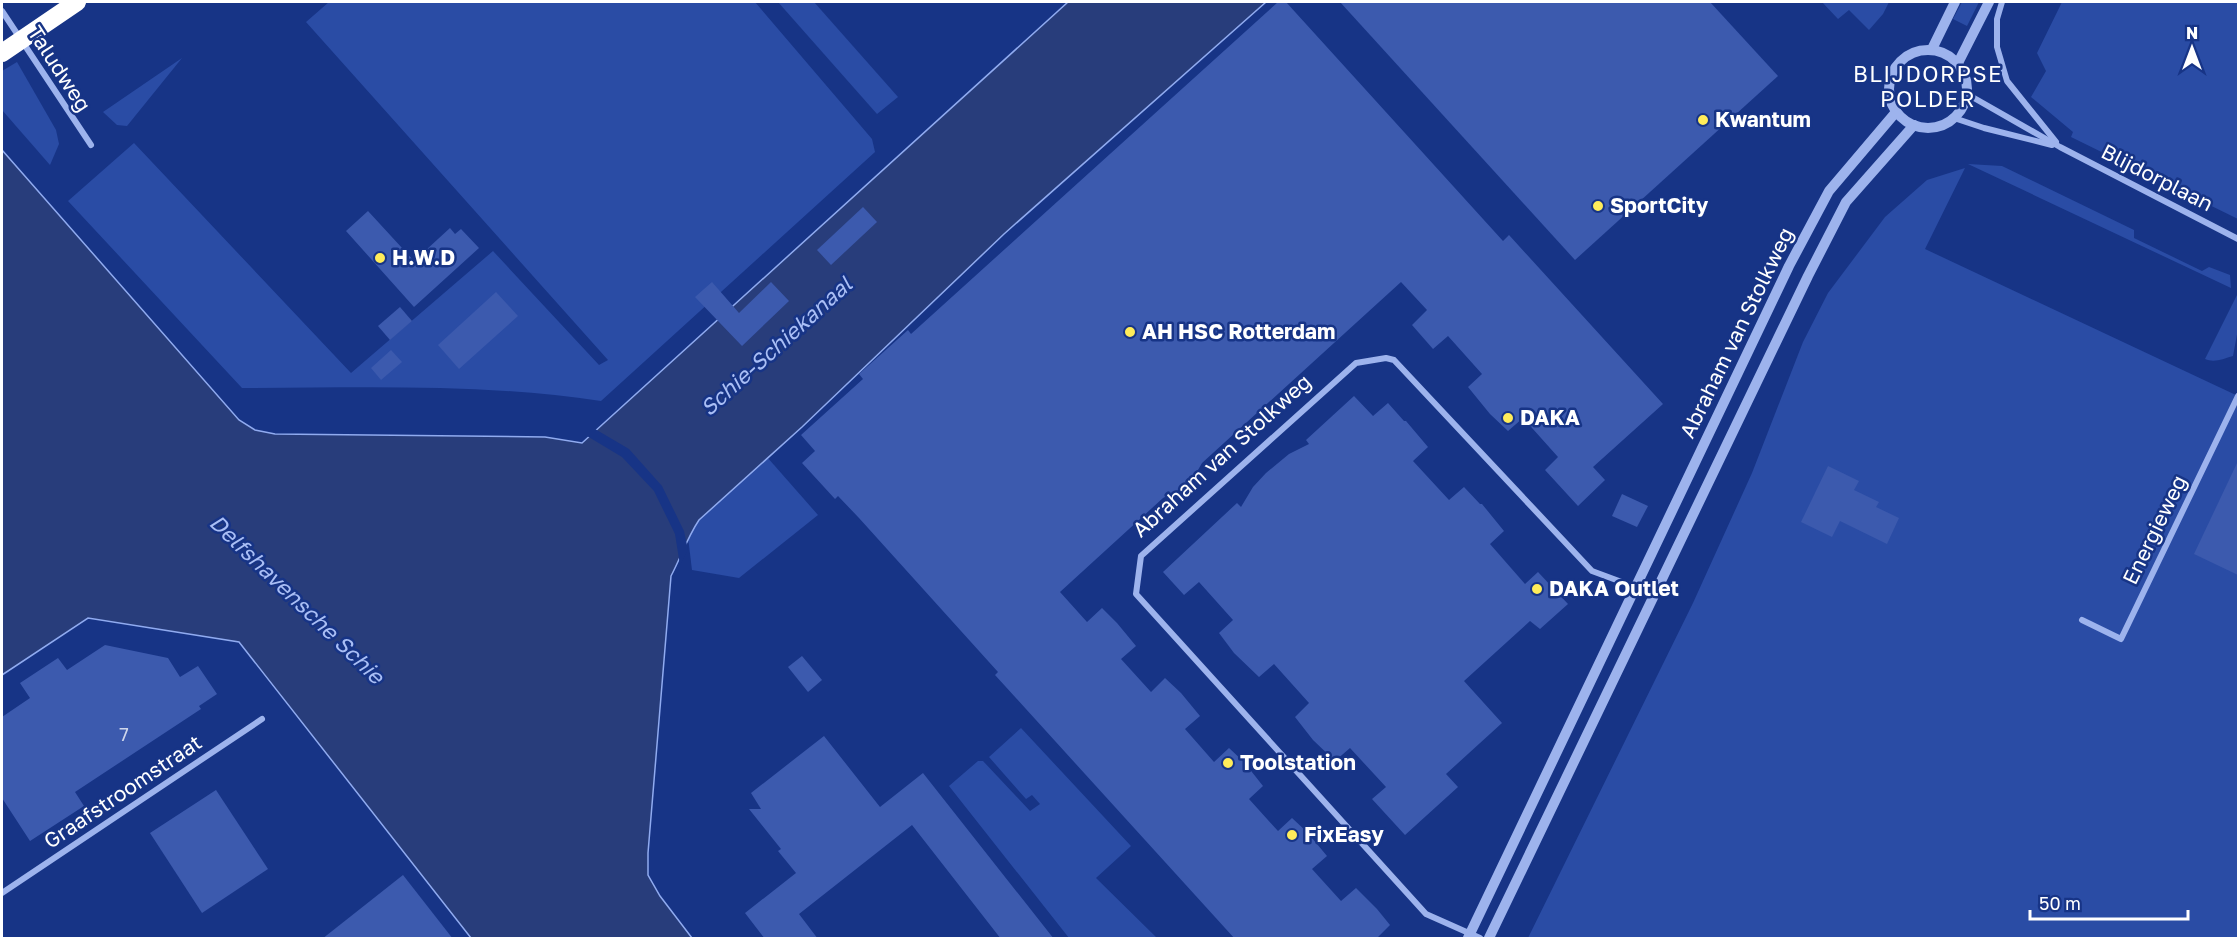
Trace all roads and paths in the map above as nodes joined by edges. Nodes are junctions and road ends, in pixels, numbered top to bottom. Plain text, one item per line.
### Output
1 (77, 2) edge
2 (1956, 2) edge
3 (1989, 2) edge
4 (2002, 2) edge
5 (2, 11) edge
6 (1932, 49) junction
7 (2, 53) edge
8 (1958, 63) junction
9 (1967, 94) junction
10 (1896, 112) junction
11 (1954, 118) junction
12 (1914, 125) junction
13 (90, 145) dead end
14 (2061, 147) junction
15 (2238, 239) edge
16 (2238, 396) edge
17 (1637, 587) junction
18 (1654, 594) junction
19 (2082, 620) dead end
20 (262, 719) dead end
21 (2, 893) edge
22 (1472, 937) edge
23 (1489, 939) edge

1 - 7 highway, bridge
2 - 6 street
3 - 8 street
4 - 14 street, Blijdorplaan
5 - 13 street, Taludweg
6 - 8 street
6 - 10 street
8 - 9 street
9 - 11 street
9 - 14 street, Blijdorplaan
10 - 12 street
10 - 17 street, Abraham van Stolkweg
11 - 12 street
11 - 14 street, Blijdorplaan
12 - 18 street, Abraham van Stolkweg
14 - 15 street, Blijdorplaan
16 - 19 street, Energieweg
17 - 18 street, Abraham van Stolkweg
17 - 22 street, Abraham van Stolkweg
17 - 22 street, Abraham van Stolkweg
18 - 23 street, Abraham van Stolkweg
20 - 21 street, Graafstroomstraat

